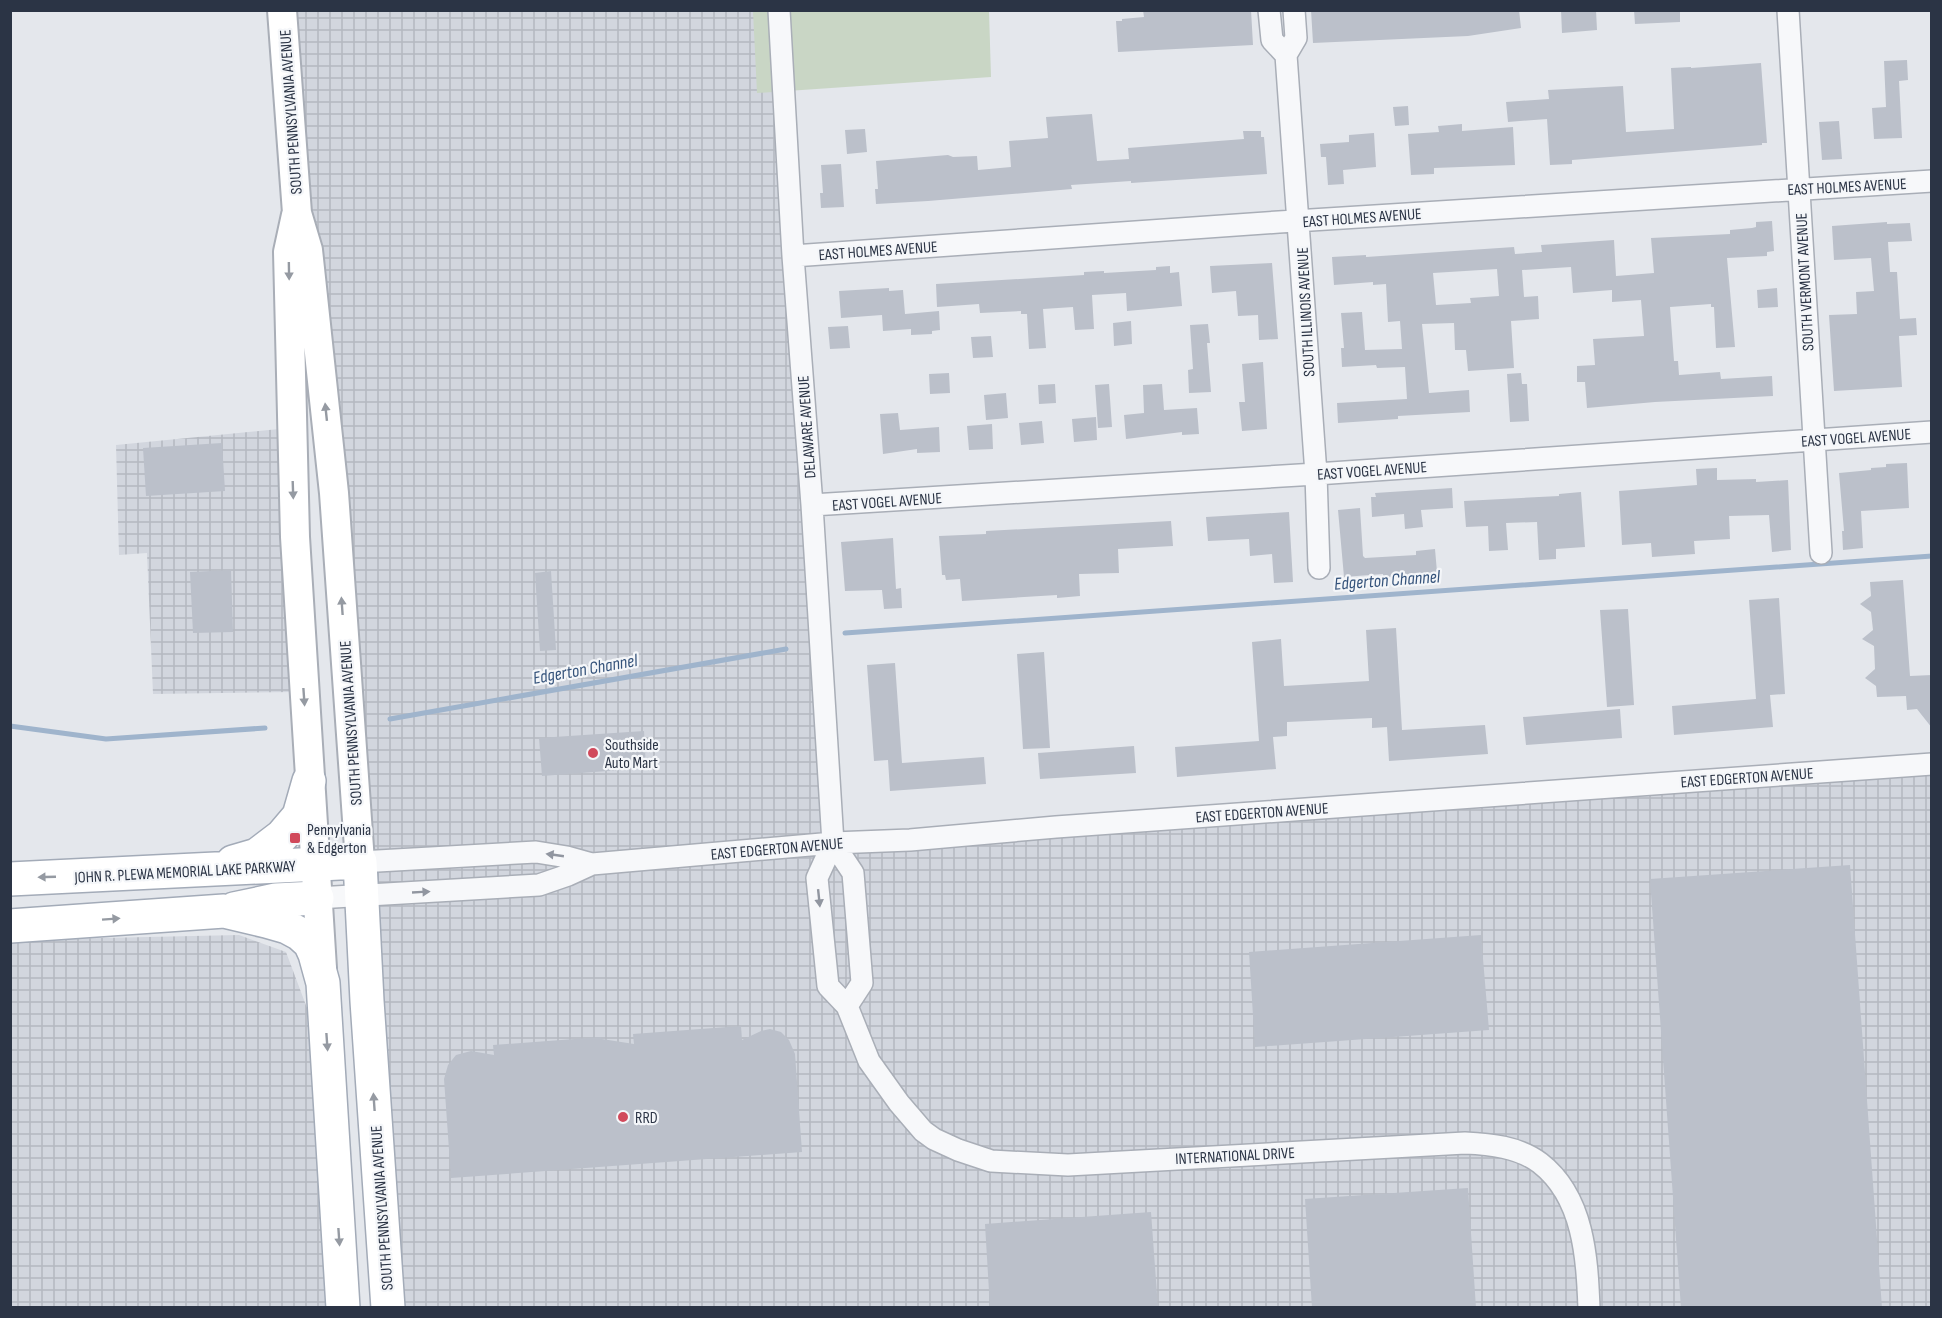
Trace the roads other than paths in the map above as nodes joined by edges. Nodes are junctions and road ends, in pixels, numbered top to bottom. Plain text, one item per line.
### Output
1 (282, 10) edge
2 (779, 10) edge
3 (1269, 10) edge
4 (1294, 10) edge
5 (1788, 10) edge
6 (1286, 55) junction
7 (1932, 181) edge
8 (1798, 189) junction
9 (297, 213) junction
10 (1299, 221) junction
11 (794, 256) junction
12 (1932, 432) edge
13 (1813, 440) junction
14 (1316, 474) junction
15 (812, 505) junction
16 (335, 522) junction
17 (294, 524) junction
18 (1821, 553) dead end
19 (1319, 568) dead end
20 (1932, 764) edge
21 (309, 782) junction
22 (833, 843) junction
23 (360, 862) junction
24 (592, 864) junction
25 (315, 865) junction
26 (207, 870) junction
27 (10, 879) edge
28 (362, 895) junction
29 (317, 898) junction
30 (224, 912) junction
31 (10, 926) edge
32 (323, 984) junction
33 (847, 1006) junction
34 (343, 1308) edge
35 (388, 1308) edge
36 (1589, 1308) edge

1 - 9 main road, SOUTH PENNSYLVANIA AVENUE
2 - 11 street, DELAWARE AVENUE
3 - 6 street, SOUTH ILLINOIS AVENUE
4 - 6 street, SOUTH ILLINOIS AVENUE
5 - 8 street, SOUTH VERMONT AVENUE
6 - 10 street, SOUTH ILLINOIS AVENUE
7 - 8 street, EAST HOLMES AVENUE
8 - 10 street, EAST HOLMES AVENUE
8 - 13 street, SOUTH VERMONT AVENUE
16 -> 9 main road, SOUTH PENNSYLVANIA AVENUE
9 -> 17 main road, SOUTH PENNSYLVANIA AVENUE
10 - 11 street, EAST HOLMES AVENUE
10 - 14 street, SOUTH ILLINOIS AVENUE
11 - 15 street, DELAWARE AVENUE
12 - 13 street, EAST VOGEL AVENUE
13 - 14 street, EAST VOGEL AVENUE
13 - 18 street, SOUTH VERMONT AVENUE
14 - 15 street, EAST VOGEL AVENUE
14 - 19 street, SOUTH ILLINOIS AVENUE
15 - 22 street, DELAWARE AVENUE
16 - 17 main road
23 -> 16 main road, SOUTH PENNSYLVANIA AVENUE
17 -> 21 main road, SOUTH PENNSYLVANIA AVENUE
20 - 22 street, EAST EDGERTON AVENUE
21 - 25 main road, SOUTH PENNSYLVANIA AVENUE
21 - 26 main road
22 - 24 street, EAST EDGERTON AVENUE
22 - 33 street
22 -> 33 street, INTERNATIONAL DRIVE
24 -> 23 street, EAST EDGERTON AVENUE
23 - 25 main road, JOHN R. PLEWA MEMORIAL LAKE PARKWAY
23 - 28 main road, SOUTH PENNSYLVANIA AVENUE
28 -> 24 street, EAST EDGERTON AVENUE
25 - 26 main road, JOHN R. PLEWA MEMORIAL LAKE PARKWAY
25 - 29 main road, SOUTH PENNSYLVANIA AVENUE
26 -> 27 main road, JOHN R. PLEWA MEMORIAL LAKE PARKWAY
28 - 29 street, EAST EDGERTON AVENUE
35 -> 28 main road, SOUTH PENNSYLVANIA AVENUE
29 - 30 main road
29 - 32 main road, SOUTH PENNSYLVANIA AVENUE
31 -> 30 main road
30 - 32 main road
32 -> 34 main road, SOUTH PENNSYLVANIA AVENUE
33 - 36 street, INTERNATIONAL DRIVE

